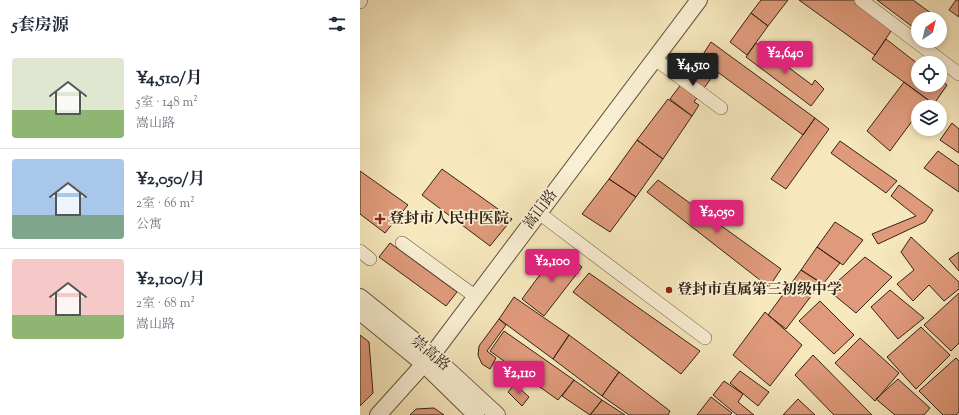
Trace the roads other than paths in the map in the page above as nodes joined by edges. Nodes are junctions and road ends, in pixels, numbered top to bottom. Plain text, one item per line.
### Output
1 (699, 0) edge
2 (861, 0) edge
3 (655, 59) junction
4 (959, 74) edge
5 (721, 108) dead end
6 (538, 213) junction
7 (402, 243) dead end
8 (476, 296) junction
9 (360, 297) edge
10 (360, 312) edge
11 (705, 338) dead end
12 (428, 360) junction
13 (378, 415) edge
14 (476, 415) edge
15 (497, 415) edge

1 - 3 street, 嵩山路
2 - 4 street
3 - 5 street
3 - 6 street, 嵩山路
6 - 8 street, 嵩山路
6 - 11 street
7 - 8 street
8 - 12 street, 嵩山路
9 - 12 street, 崇高路
10 - 12 street, 崇高路
12 - 13 street, 嵩山路
12 - 14 street, 崇高路
12 - 15 street, 崇高路

